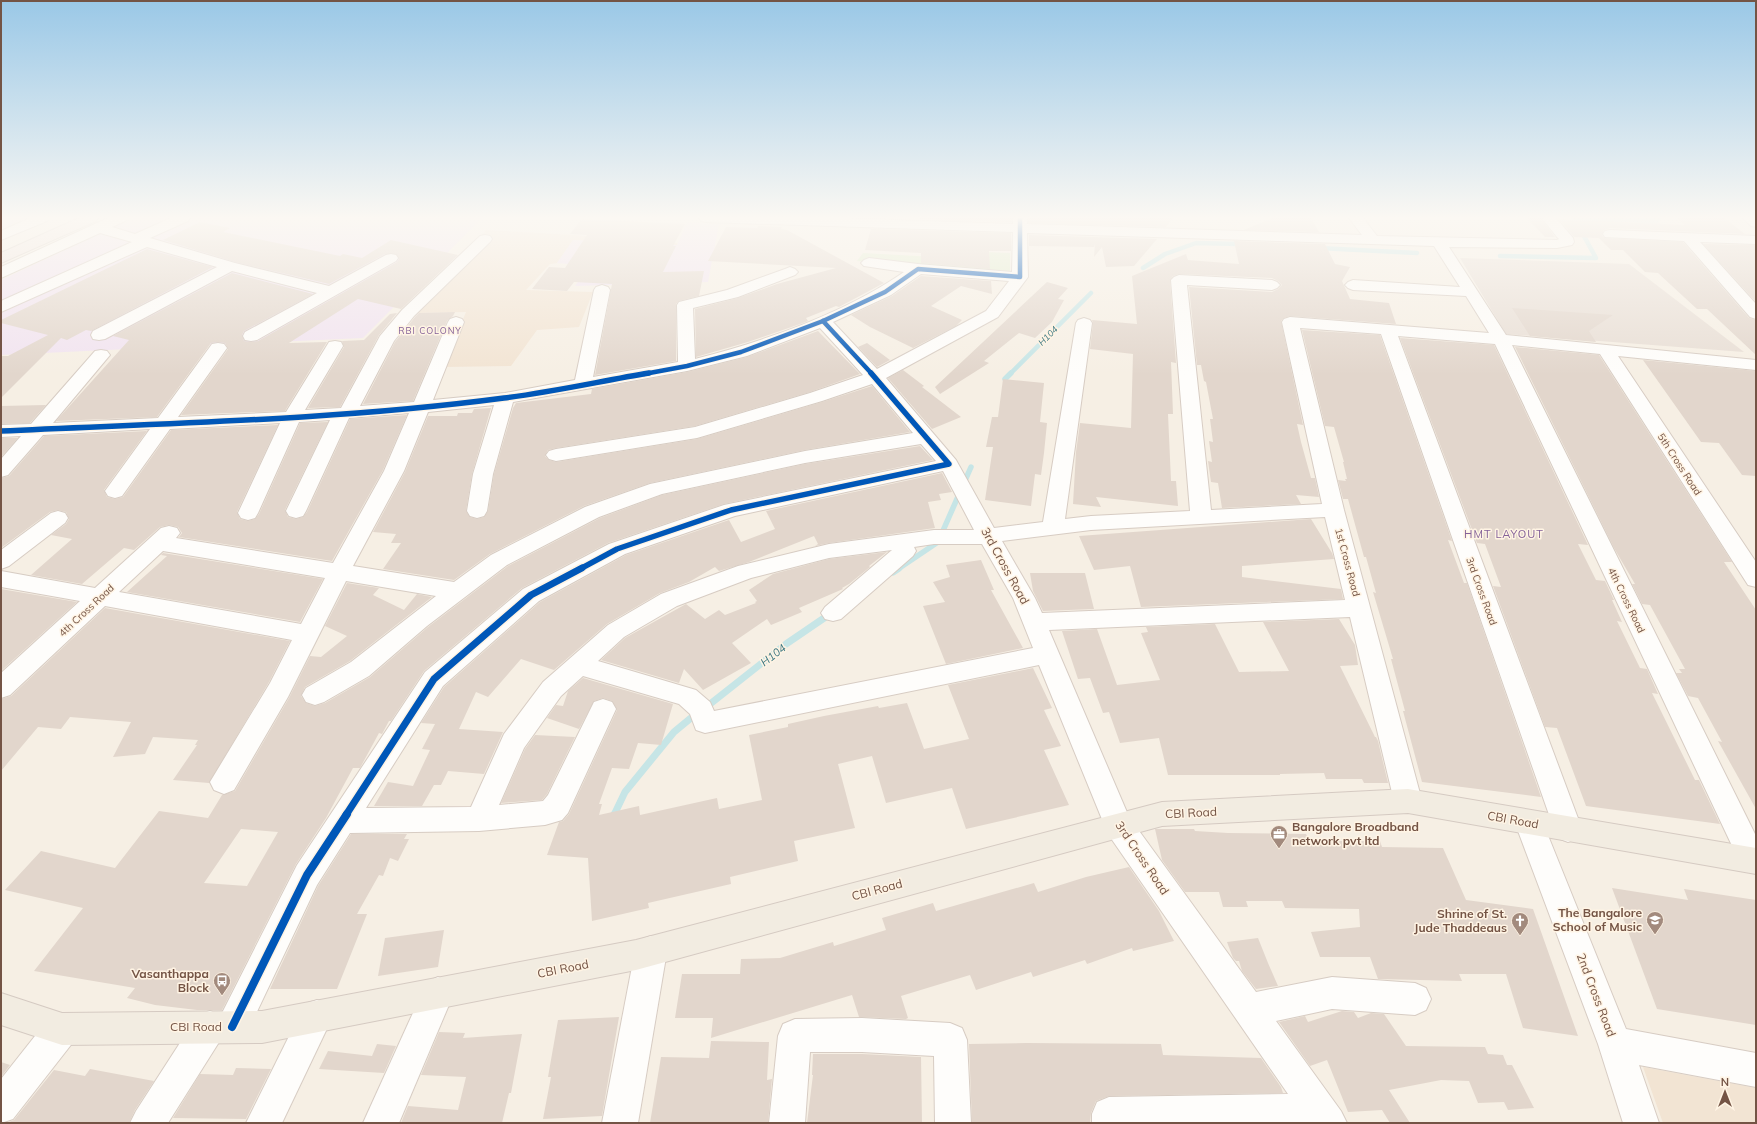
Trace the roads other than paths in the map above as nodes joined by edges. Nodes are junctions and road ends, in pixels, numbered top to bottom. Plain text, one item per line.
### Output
1 (77, 270) edge
2 (222, 270) edge
3 (248, 270) edge
4 (368, 270) edge
5 (453, 270) edge
6 (918, 270) edge
7 (925, 270) edge
8 (1020, 270) edge
9 (1457, 270) edge
10 (1718, 270) edge
11 (790, 272) dead end
12 (1020, 277) junction
13 (1353, 284) dead end
14 (1272, 285) dead end
15 (602, 290) dead end
16 (330, 291) junction
17 (1470, 292) junction
18 (1, 307) edge
19 (1756, 314) edge
20 (823, 321) junction
21 (456, 322) dead end
22 (1084, 323) dead end
23 (1388, 330) junction
24 (99, 335) dead end
25 (251, 336) dead end
26 (1501, 339) junction
27 (335, 346) dead end
28 (218, 348) dead end
29 (1605, 349) junction
30 (101, 355) dead end
31 (1756, 365) edge
32 (687, 366) junction
33 (874, 378) junction
34 (583, 384) junction
35 (505, 398) junction
36 (420, 407) junction
37 (344, 413) junction
38 (292, 417) junction
39 (164, 424) junction
40 (36, 430) junction
41 (1, 432) edge
42 (926, 437) junction
43 (556, 455) dead end
44 (953, 470) junction
45 (1, 471) edge
46 (115, 491) dead end
47 (1334, 510) junction
48 (296, 511) dead end
49 (477, 511) dead end
50 (248, 513) dead end
51 (1201, 516) junction
52 (58, 518) dead end
53 (1053, 527) junction
54 (983, 536) junction
55 (904, 540) junction
56 (1, 561) edge
57 (339, 572) junction
58 (1, 579) edge
59 (1756, 579) edge
60 (457, 591) junction
61 (101, 596) junction
62 (1360, 608) junction
63 (833, 613) dead end
64 (1034, 622) junction
65 (308, 634) junction
66 (1047, 654) junction
67 (578, 665) junction
68 (1, 688) edge
69 (315, 695) dead end
70 (603, 709) dead end
71 (224, 782) dead end
72 (1408, 801) junction
73 (479, 819) junction
74 (342, 821) junction
75 (1529, 823) junction
76 (1118, 826) junction
77 (1568, 829) junction
78 (1754, 861) edge
79 (651, 951) junction
80 (438, 993) junction
81 (1415, 999) dead end
82 (1, 1009) edge
83 (1249, 1010) junction
84 (317, 1016) junction
85 (221, 1027) junction
86 (62, 1029) junction
87 (1615, 1044) junction
88 (1756, 1070) edge
89 (1, 1107) edge
90 (1325, 1117) edge
91 (148, 1123) edge
92 (264, 1123) edge
93 (381, 1123) edge
94 (620, 1123) edge
95 (787, 1123) edge
96 (953, 1123) edge
97 (1110, 1123) edge
98 (1641, 1123) edge

1 - 18 street
2 - 24 street
3 - 16 street
4 - 16 street
5 - 37 street
6 - 20 street
7 - 12 street
8 - 12 street
9 - 17 street, 4th Cross Road
10 - 19 street
11 - 32 street
12 - 33 street
13 - 17 street
14 - 51 street
15 - 34 street
16 - 25 street
17 - 26 street, 4th Cross Road
20 - 32 street
20 - 33 street, 3rd Cross Road
21 - 36 street
22 - 53 street
23 - 26 street
23 - 47 street, 1st Cross Road
23 - 77 street, 3rd Cross Road
26 - 29 street
26 - 78 street, 4th Cross Road
27 - 38 street
28 - 39 street
29 - 31 street
29 - 59 street, 5th Cross Road
30 - 40 street
32 - 34 street
33 - 42 street, 3rd Cross Road
33 - 43 street
34 - 35 street
35 - 36 street
35 - 49 street
36 - 37 street
36 - 57 street
37 - 38 street
37 - 48 street
38 - 39 street
38 - 50 street
39 - 40 street
39 - 46 street
40 - 41 street
40 - 45 street
42 - 44 street, 3rd Cross Road
42 - 60 street
44 - 54 street, 3rd Cross Road
44 - 74 street
47 - 51 street
47 - 62 street, 1st Cross Road
51 - 53 street
52 - 56 street
53 - 54 street
54 - 55 street
54 - 64 street, 3rd Cross Road
55 - 63 street
55 - 67 street
57 - 60 street
57 - 61 street, 4th Cross Road
57 - 65 street
58 - 61 street
60 - 69 street
61 - 65 street
61 - 68 street, 4th Cross Road
62 - 64 street
62 - 72 street, 1st Cross Road
64 - 66 street, 3rd Cross Road
65 - 71 street
66 - 67 street
66 - 76 street, 3rd Cross Road
67 - 73 street
70 - 73 street
72 - 75 main road, CBI Road
72 - 76 main road, CBI Road
73 - 74 street
74 - 85 street
75 - 77 main road, CBI Road
75 - 87 street, 2nd Cross Road
76 - 79 main road, CBI Road
76 - 83 street, 3rd Cross Road
77 - 78 main road, CBI Road
79 - 80 main road, CBI Road
79 - 94 street
80 - 84 main road, CBI Road
80 - 93 street
81 - 83 street
82 - 86 main road, CBI Road
83 - 90 street, 3rd Cross Road
84 - 85 main road, CBI Road
84 - 92 street
85 - 86 main road, CBI Road
85 - 91 street
86 - 89 street
87 - 88 street
87 - 98 street, 2nd Cross Road
90 - 97 street
95 - 96 street

